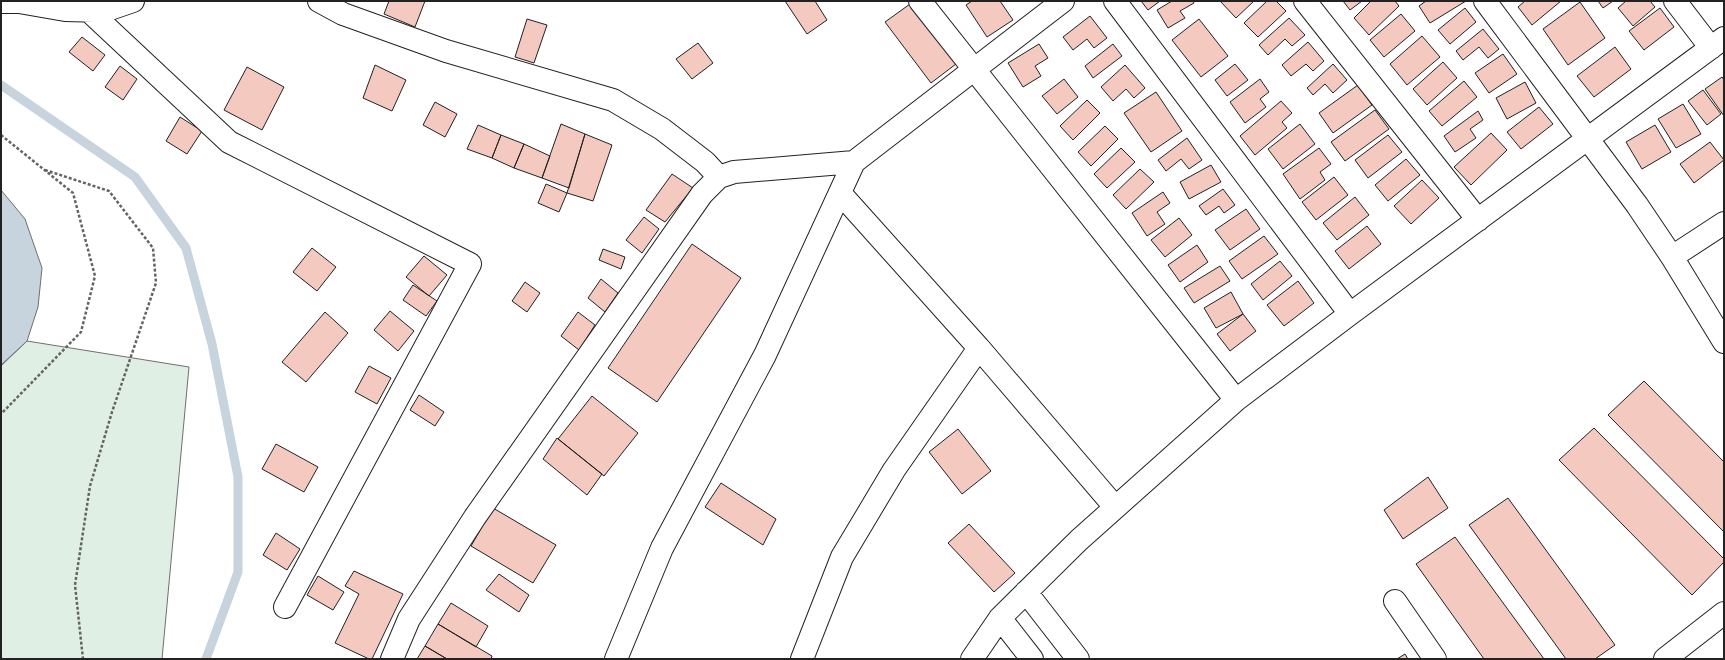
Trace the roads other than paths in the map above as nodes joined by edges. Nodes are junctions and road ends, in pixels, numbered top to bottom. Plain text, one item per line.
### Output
1 (133, 1) edge
2 (319, 1) edge
3 (920, 1) edge
4 (1063, 1) edge
5 (1115, 1) edge
6 (1305, 1) edge
7 (1485, 1) edge
8 (1675, 1) edge
9 (1, 2) edge
10 (88, 10) junction
11 (1718, 43) edge
12 (974, 71) junction
13 (1588, 139) junction
14 (854, 162) junction
15 (719, 176) junction
16 (840, 193) junction
17 (1478, 220) junction
18 (1724, 223) edge
19 (1672, 257) junction
20 (1350, 314) junction
21 (1724, 342) edge
22 (979, 348) junction
23 (1236, 400) junction
24 (1115, 507) junction
25 (1026, 592) junction
26 (1395, 601) dead end
27 (285, 607) dead end
28 (1724, 613) edge
29 (1000, 618) junction
30 (392, 659) edge
31 (616, 659) edge
32 (802, 659) edge
33 (972, 659) edge
34 (1032, 659) edge
35 (1078, 659) edge
36 (1434, 659) edge
37 (1665, 659) edge

1 - 10 street
2 - 15 street
3 - 12 street
4 - 12 street
5 - 20 street
6 - 17 street
7 - 13 street
8 - 11 street
9 - 10 street
10 - 27 street
11 - 13 street
12 - 14 street
12 - 23 street
13 - 17 street
13 - 19 street
14 - 15 street
14 - 16 street
15 - 30 street
16 - 22 street
16 - 31 street
17 - 20 street
18 - 19 street
19 - 21 street
20 - 23 street
22 - 24 street
22 - 32 street
23 - 24 street
24 - 25 street
25 - 29 street
25 - 35 street
26 - 36 street
28 - 37 street
29 - 33 street
29 - 34 street

